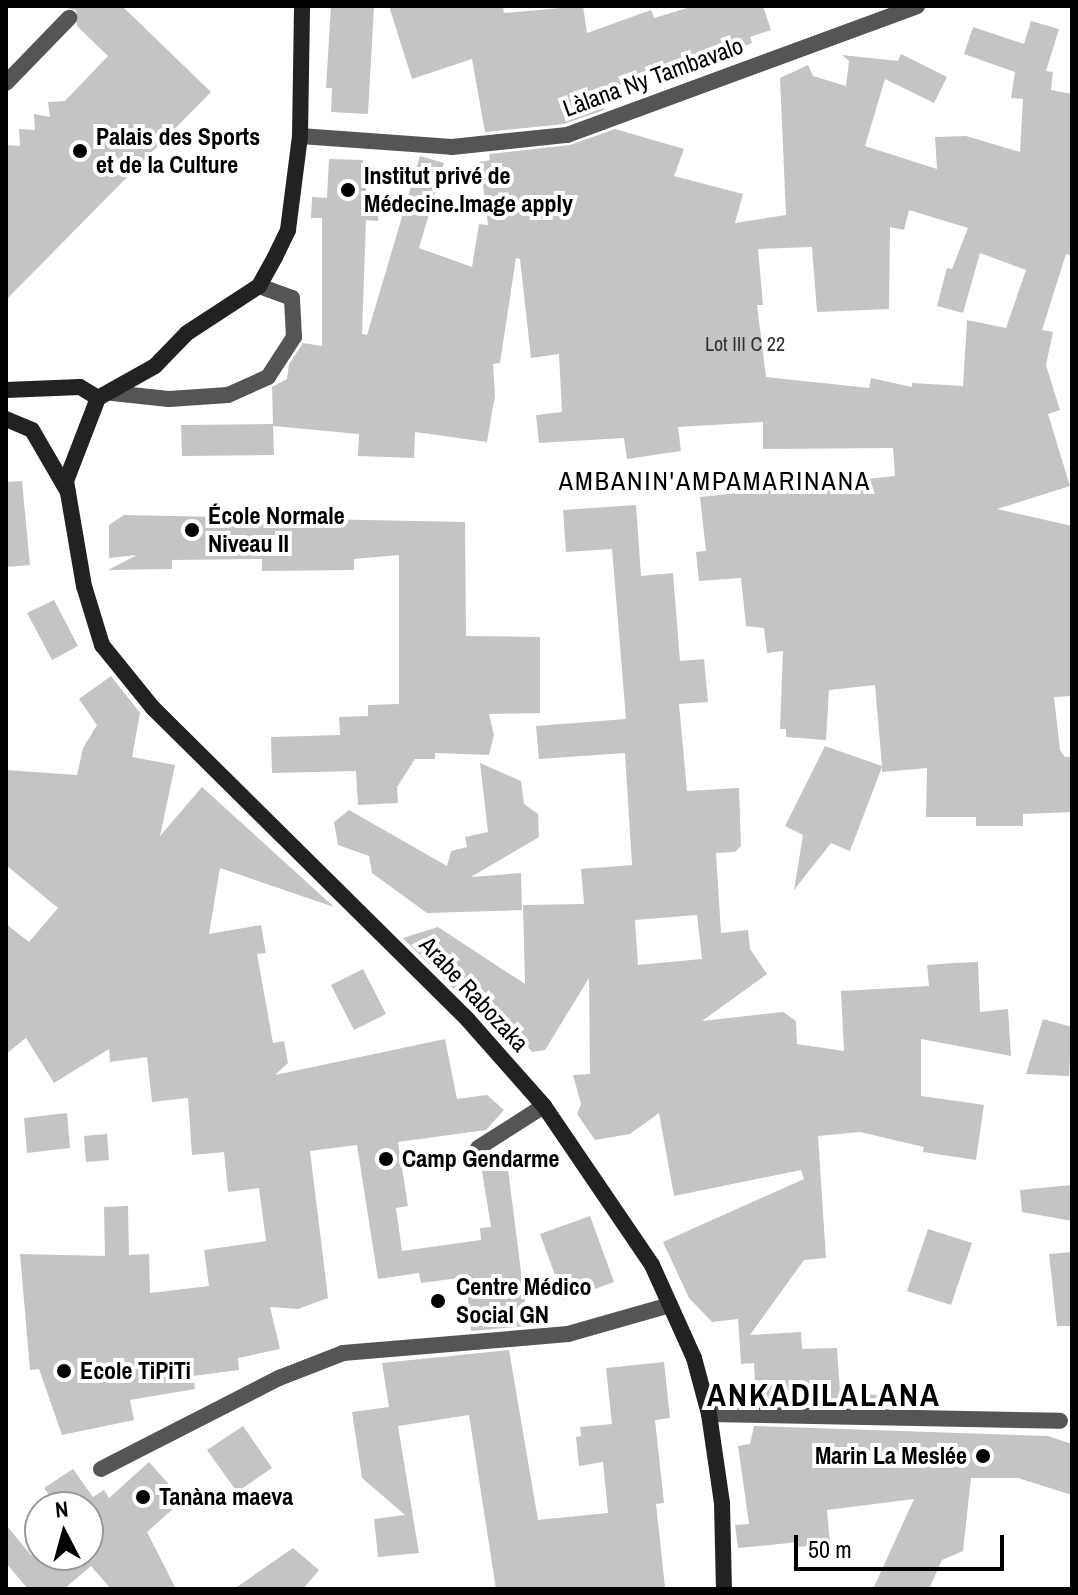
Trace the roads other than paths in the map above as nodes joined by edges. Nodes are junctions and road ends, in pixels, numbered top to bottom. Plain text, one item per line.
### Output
1 (302, 6) edge
2 (917, 6) edge
3 (69, 18) dead end
4 (6, 83) edge
5 (300, 136) junction
6 (259, 286) junction
7 (6, 390) edge
8 (105, 395) junction
9 (6, 419) edge
10 (73, 500) junction
11 (544, 1106) junction
12 (478, 1148) dead end
13 (670, 1305) junction
14 (709, 1414) junction
15 (1060, 1421) dead end
16 (101, 1469) dead end
17 (724, 1589) edge

1 - 5 street
2 - 5 street, Làlana Ny Tambavalo
3 - 4 street
5 - 6 street
6 - 8 street
6 - 8 street
7 - 8 street
8 - 10 street, Arabe Rabozaka
9 - 10 street
10 - 11 street, Arabe Rabozaka
11 - 12 street
11 - 13 street, Arabe Rabozaka
13 - 14 street, Arabe Rabozaka
13 - 16 street
14 - 15 street
14 - 17 street, Arabe Rabozaka

